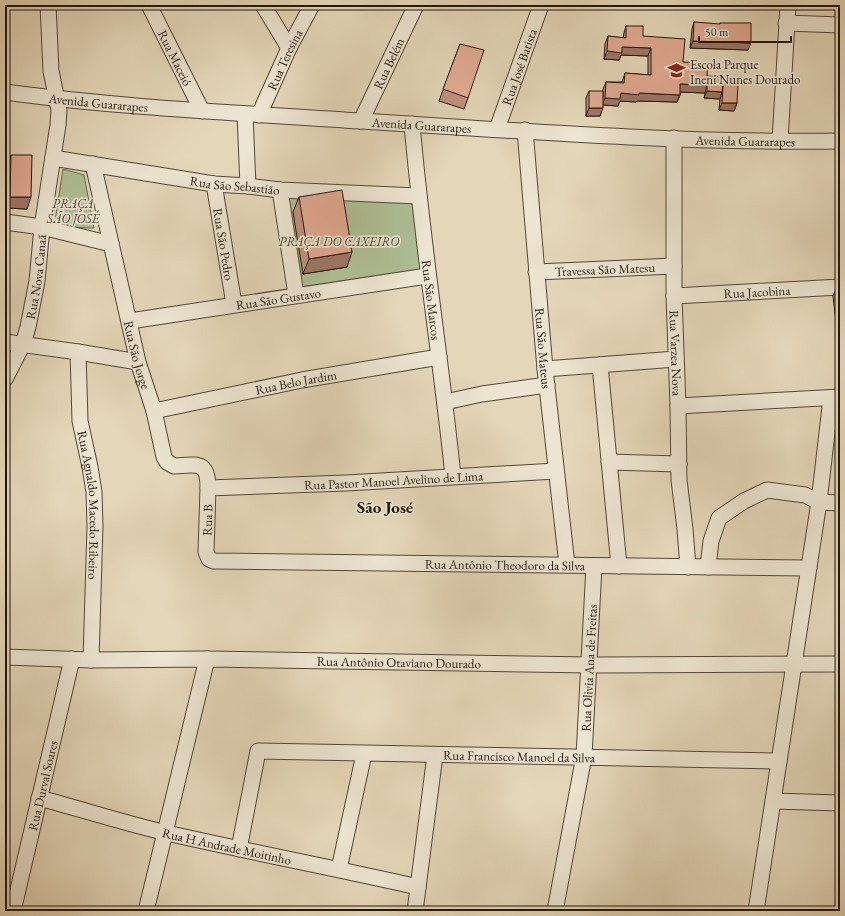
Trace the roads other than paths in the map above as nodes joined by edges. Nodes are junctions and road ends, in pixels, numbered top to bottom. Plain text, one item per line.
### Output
1 (48, 5) edge
2 (149, 5) edge
3 (263, 5) edge
4 (312, 5) edge
5 (541, 5) edge
6 (788, 5) edge
7 (414, 6) edge
8 (786, 23) junction
9 (840, 25) edge
10 (289, 48) junction
11 (5, 92) edge
12 (58, 99) junction
13 (202, 111) junction
14 (252, 115) junction
15 (361, 121) junction
16 (412, 124) junction
17 (497, 129) junction
18 (525, 130) junction
19 (674, 138) junction
20 (780, 141) junction
21 (840, 141) edge
22 (53, 158) junction
23 (94, 164) junction
24 (214, 184) junction
25 (248, 186) junction
26 (280, 190) junction
27 (418, 196) junction
28 (5, 222) edge
29 (42, 227) junction
30 (111, 244) junction
31 (674, 266) junction
32 (536, 272) junction
33 (428, 276) junction
34 (840, 286) edge
35 (296, 295) junction
36 (674, 296) junction
37 (234, 304) junction
38 (130, 321) junction
39 (5, 342) edge
40 (23, 344) junction
41 (78, 352) junction
42 (439, 357) junction
43 (676, 359) junction
44 (138, 362) junction
45 (600, 364) junction
46 (545, 369) junction
47 (5, 379) edge
48 (547, 385) junction
49 (836, 398) edge
50 (445, 402) junction
51 (678, 406) junction
52 (154, 411) junction
53 (609, 462) junction
54 (679, 464) junction
55 (556, 471) junction
56 (453, 476) junction
57 (208, 488) junction
58 (833, 501) edge
59 (206, 552) joint
60 (566, 565) junction
61 (594, 566) junction
62 (619, 566) junction
63 (688, 567) junction
64 (708, 567) junction
65 (809, 568) junction
66 (5, 657) edge
67 (72, 659) junction
68 (207, 659) junction
69 (91, 660) junction
70 (794, 664) junction
71 (840, 664) edge
72 (589, 665) junction
73 (364, 754) junction
74 (435, 755) junction
75 (584, 758) junction
76 (779, 761) junction
77 (38, 798) junction
78 (773, 801) junction
79 (840, 803) edge
80 (165, 833) junction
81 (239, 848) junction
82 (339, 869) junction
83 (418, 887) junction
84 (11, 901) edge
85 (146, 911) edge
86 (415, 911) edge
87 (555, 911) edge
88 (756, 911) edge

1 - 12 street, Rua Nova Canaã
2 - 13 street, Rua Maceió
3 - 10 street
4 - 10 street, Rua Teresina
5 - 17 street, Rua José Batista
6 - 8 street
7 - 15 street, Rua Belém
8 - 9 street
8 - 20 street
10 - 14 street, Rua Teresina
11 - 12 street, Avenida Guararapes
12 - 13 street, Avenida Guararapes
12 - 22 street, Rua Nova Canaã
13 - 14 street, Avenida Guararapes
14 - 15 street, Avenida Guararapes
14 - 25 street
15 - 16 street, Avenida Guararapes
16 - 17 street, Avenida Guararapes
16 - 27 street, Rua São Marcos
17 - 18 street, Avenida Guararapes
18 - 19 street, Avenida Guararapes
18 - 32 street, Rua São Mateus
19 - 20 street, Avenida Guararapes
19 - 31 street, Rua Varzea Nova
20 - 21 street, Avenida Guararapes
22 - 23 street, Rua São Sebastião
22 - 29 street, Rua Nova Canaã
23 - 24 street, Rua São Sebastião
23 - 30 street, Rua São Jorge
24 - 25 street, Rua São Sebastião
24 - 37 street, Rua São Pedro
25 - 26 street, Rua São Sebastião
26 - 27 street, Rua São Sebastião
26 - 35 street
27 - 33 street, Rua São Marcos
28 - 29 street
29 - 30 street
29 - 40 street, Rua Nova Canaã
30 - 38 street, Rua São Jorge
31 - 32 street, Travessa São Matesu
31 - 36 street, Rua Varzea Nova
32 - 46 street, Rua São Mateus
33 - 35 street, Rua São Gustavo
33 - 42 street, Rua São Marcos
34 - 36 street, Rua Jacobina
35 - 37 street, Rua São Gustavo
36 - 43 street, Rua Varzea Nova
37 - 38 street, Rua São Gustavo
38 - 44 street, Rua São Jorge
39 - 40 street
40 - 41 street
40 - 47 street, Rua Nova Canaã
41 - 44 street
41 - 69 street, Rua Agnaldo Macedo Ribeiro
42 - 50 street, Rua São Marcos
42 - 52 street, Rua Belo Jardim
43 - 45 street
43 - 51 street, Rua Varzea Nova
44 - 52 street, Rua São Jorge
45 - 46 street
45 - 53 street
46 - 48 street, Rua São Mateus
48 - 50 street
48 - 55 street, Rua São Mateus
49 - 51 street
49 - 58 street
50 - 56 street, Rua São Marcos
51 - 54 street, Rua Varzea Nova
52 - 57 street, Rua São Jorge
53 - 54 street
53 - 62 street
54 - 63 street, Rua Varzea Nova
55 - 56 street, Rua Pastor Manoel Avelino de Lima
55 - 60 street, Rua São Mateus
56 - 57 street, Rua Pastor Manoel Avelino de Lima
57 - 59 street, Rua B
58 - 64 street
58 - 65 street
59 - 60 street, Rua Antônio Theodoro da Silva
60 - 61 street, Rua Antônio Theodoro da Silva
61 - 62 street, Rua Antônio Theodoro da Silva
61 - 72 street, Rua Olivia Ana de Freitas
62 - 63 street, Rua Antônio Theodoro da Silva
63 - 64 street, Rua Antônio Theodoro da Silva
64 - 65 street, Rua Antônio Theodoro da Silva
65 - 70 street
66 - 67 street, Rua Antônio Otaviano Dourado
67 - 69 street, Rua Antônio Otaviano Dourado
67 - 77 street, Rua Durval Soares
68 - 69 street, Rua Antônio Otaviano Dourado
68 - 72 street, Rua Antônio Otaviano Dourado
68 - 80 street
70 - 71 street, Rua Antônio Otaviano Dourado
70 - 72 street, Rua Antônio Otaviano Dourado
70 - 76 street
72 - 75 street, Rua Olivia Ana de Freitas
73 - 74 street, Rua Francisco Manoel da Silva
73 - 81 street, Rua Francisco Manoel da Silva
73 - 82 street
74 - 75 street, Rua Francisco Manoel da Silva
74 - 83 street
75 - 76 street, Rua Francisco Manoel da Silva
75 - 87 street, Rua Olivia Ana de Freitas
76 - 78 street
77 - 80 street, Rua H Andrade Moitinho
77 - 84 street, Rua Durval Soares
78 - 79 street
78 - 88 street
80 - 81 street, Rua H Andrade Moitinho
80 - 85 street
81 - 82 street, Rua H Andrade Moitinho
82 - 83 street, Rua H Andrade Moitinho
83 - 86 street

